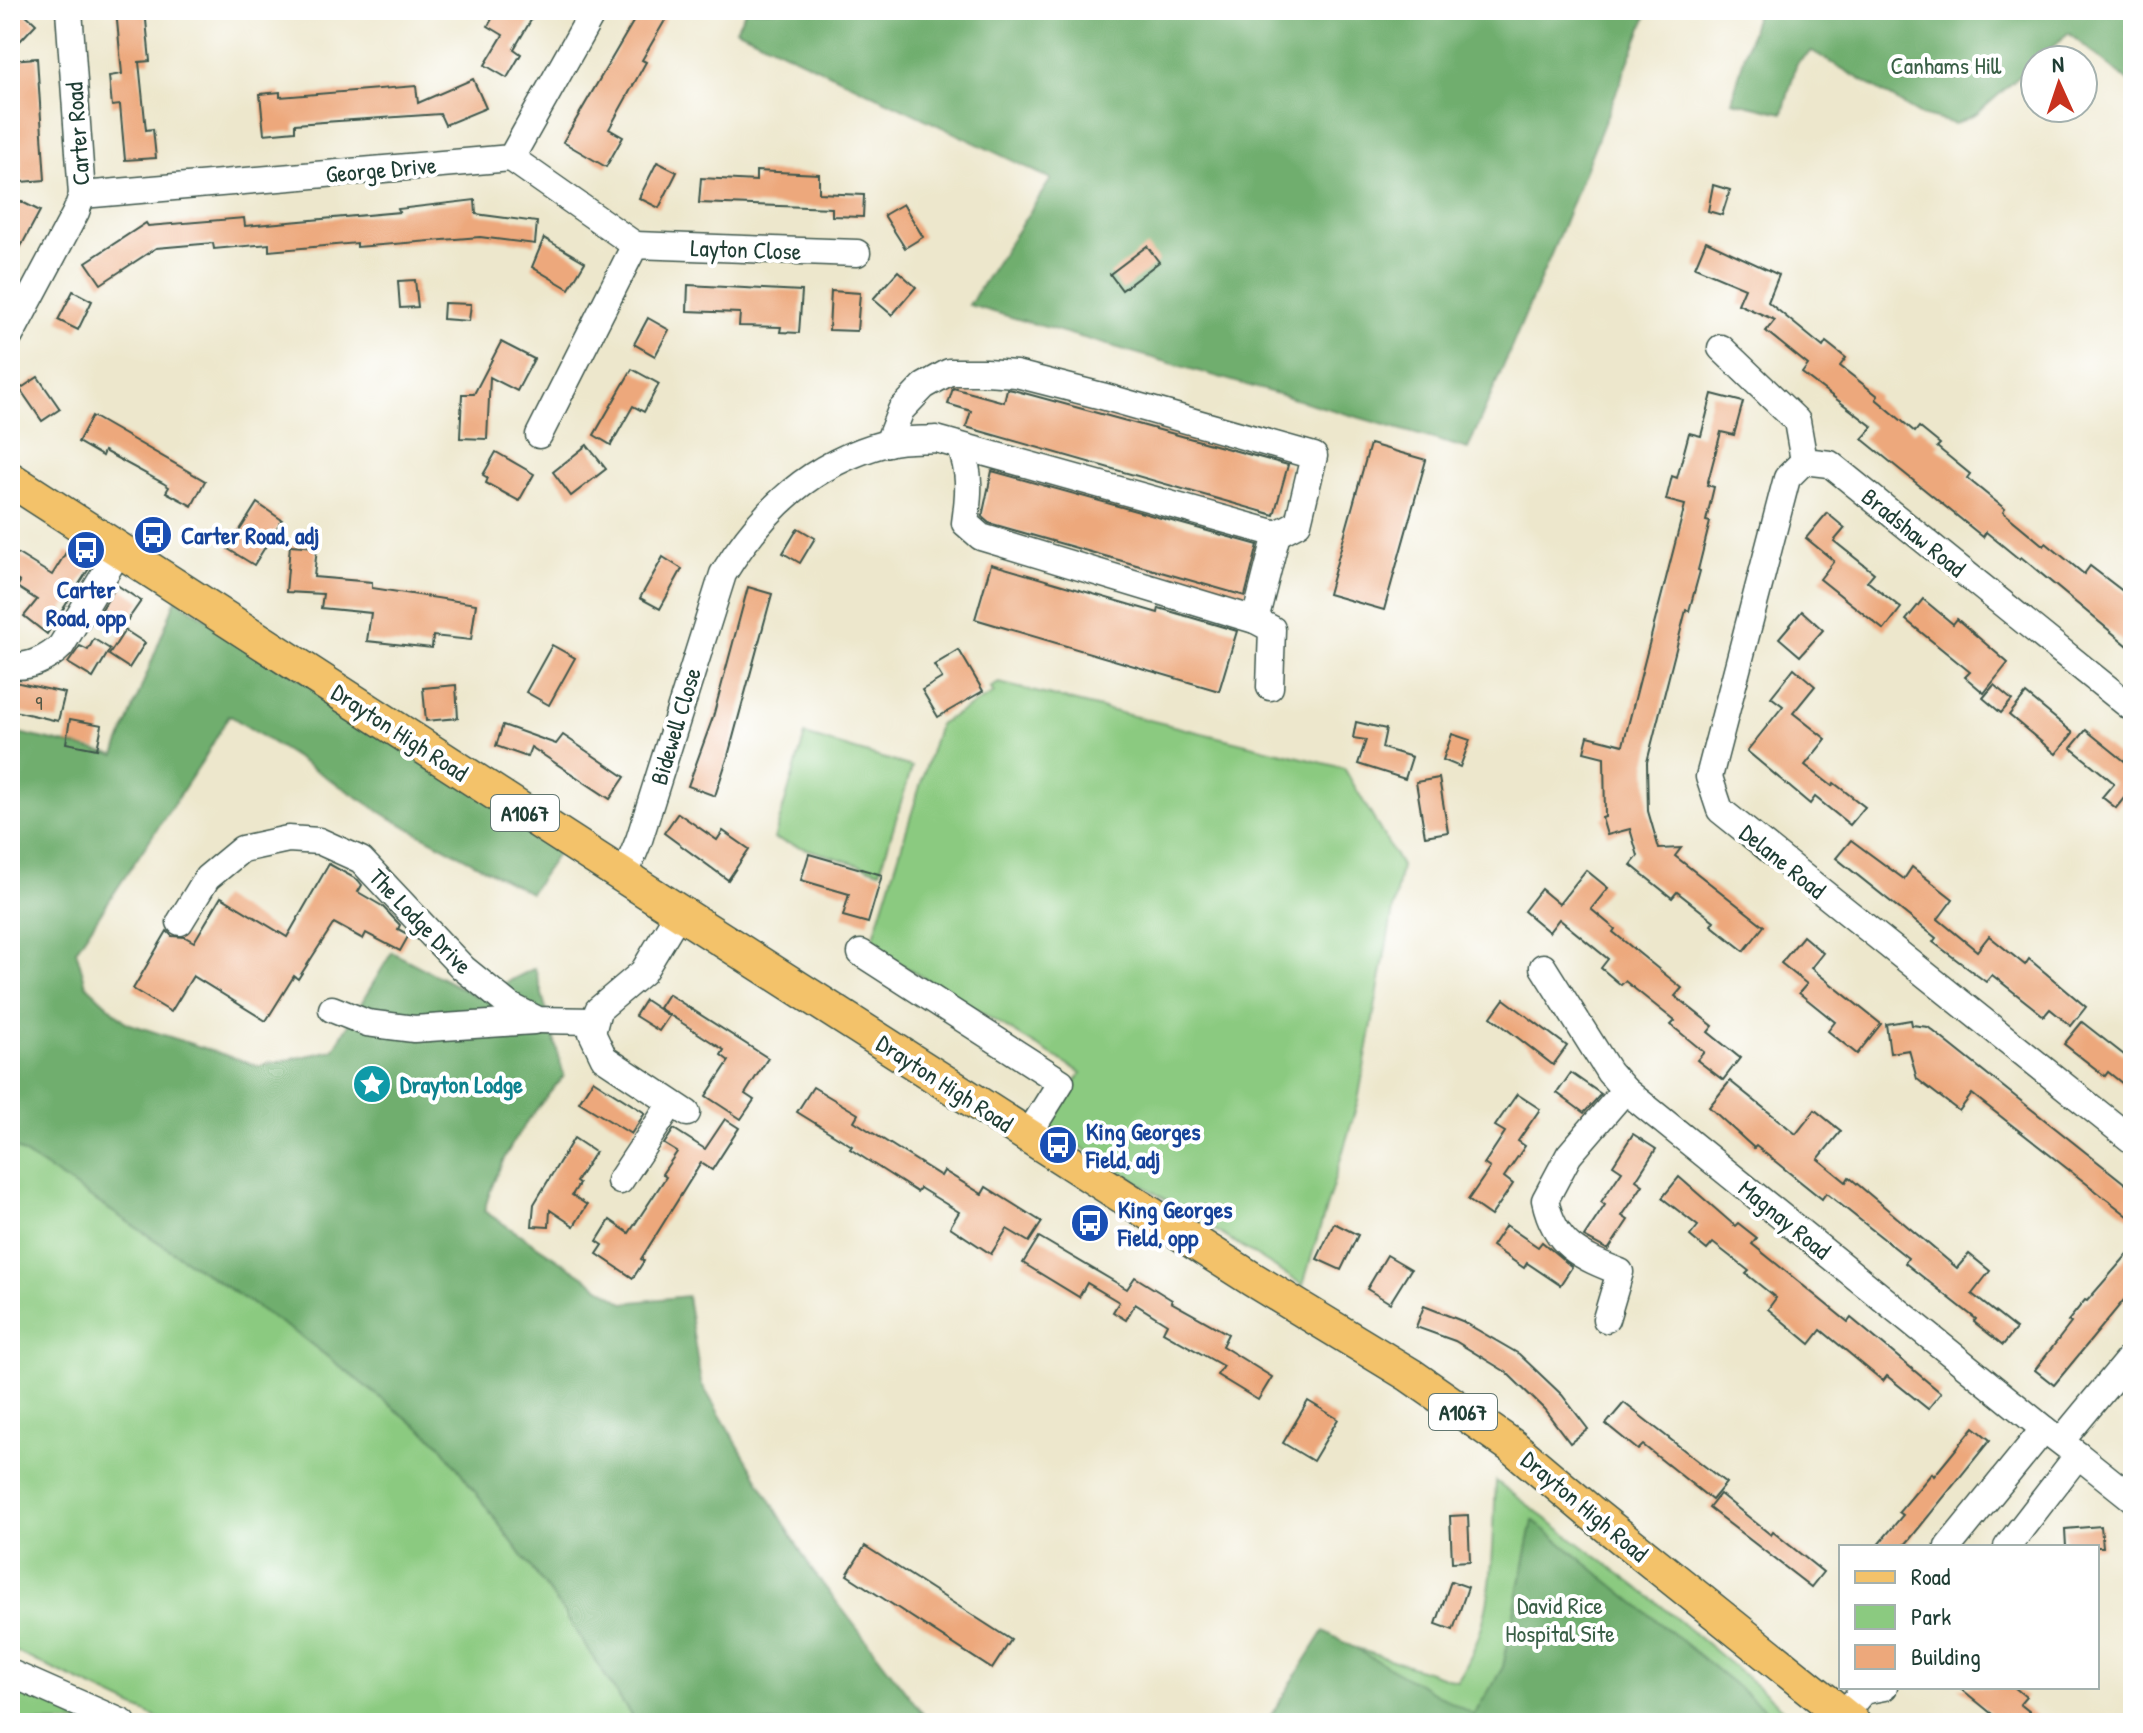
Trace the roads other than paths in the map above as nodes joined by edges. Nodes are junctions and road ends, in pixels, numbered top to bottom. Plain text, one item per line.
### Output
1 (69, 10) edge
2 (594, 10) edge
3 (511, 158) junction
4 (82, 195) junction
5 (635, 245) junction
6 (857, 253) dead end
7 (10, 336) edge
8 (1721, 348) dead end
9 (539, 435) dead end
10 (888, 443) junction
11 (960, 446) junction
12 (1804, 461) junction
13 (10, 479) edge
14 (1277, 534) junction
15 (120, 549) junction
16 (1255, 620) junction
17 (10, 665) edge
18 (1270, 687) dead end
19 (2133, 709) edge
20 (624, 877) junction
21 (679, 912) junction
22 (180, 922) dead end
23 (861, 953) dead end
24 (1556, 974) dead end
25 (332, 1009) dead end
26 (538, 1020) junction
27 (594, 1021) junction
28 (1625, 1090) junction
29 (1028, 1135) junction
30 (2133, 1141) edge
31 (620, 1181) dead end
32 (1606, 1319) dead end
33 (2133, 1354) edge
34 (2061, 1442) junction
35 (2133, 1499) edge
36 (1950, 1545) edge
37 (2008, 1545) edge
38 (10, 1673) edge
39 (1839, 1685) edge
40 (123, 1723) edge

1 - 4 street, Carter Road
2 - 3 street
3 - 4 street, George Drive
3 - 5 street
4 - 7 street, Carter Road
5 - 6 street, Layton Close
5 - 9 street
8 - 12 street
10 - 11 street, Bidewell Close
10 - 14 street
10 - 20 street, Bidewell Close
11 - 14 street, Bidewell Close
11 - 16 street
12 - 19 street, Bradshaw Road
12 - 30 street, Delane Road
13 - 15 main road, Drayton High Road / A1067
14 - 16 street
15 - 17 street
15 - 20 main road, Drayton High Road / A1067
16 - 18 street
20 - 21 main road, Drayton High Road / A1067
21 - 27 street
21 - 29 main road, Drayton High Road / A1067
22 - 26 street, The Lodge Drive
23 - 29 street
24 - 28 street, Magnay Road
25 - 26 street
26 - 27 street, The Lodge Drive
27 - 31 street
28 - 32 street
28 - 34 street, Magnay Road
29 - 39 main road, Drayton High Road / A1067
33 - 34 street
34 - 35 street, Magnay Road
34 - 36 street
34 - 37 street
38 - 40 street

